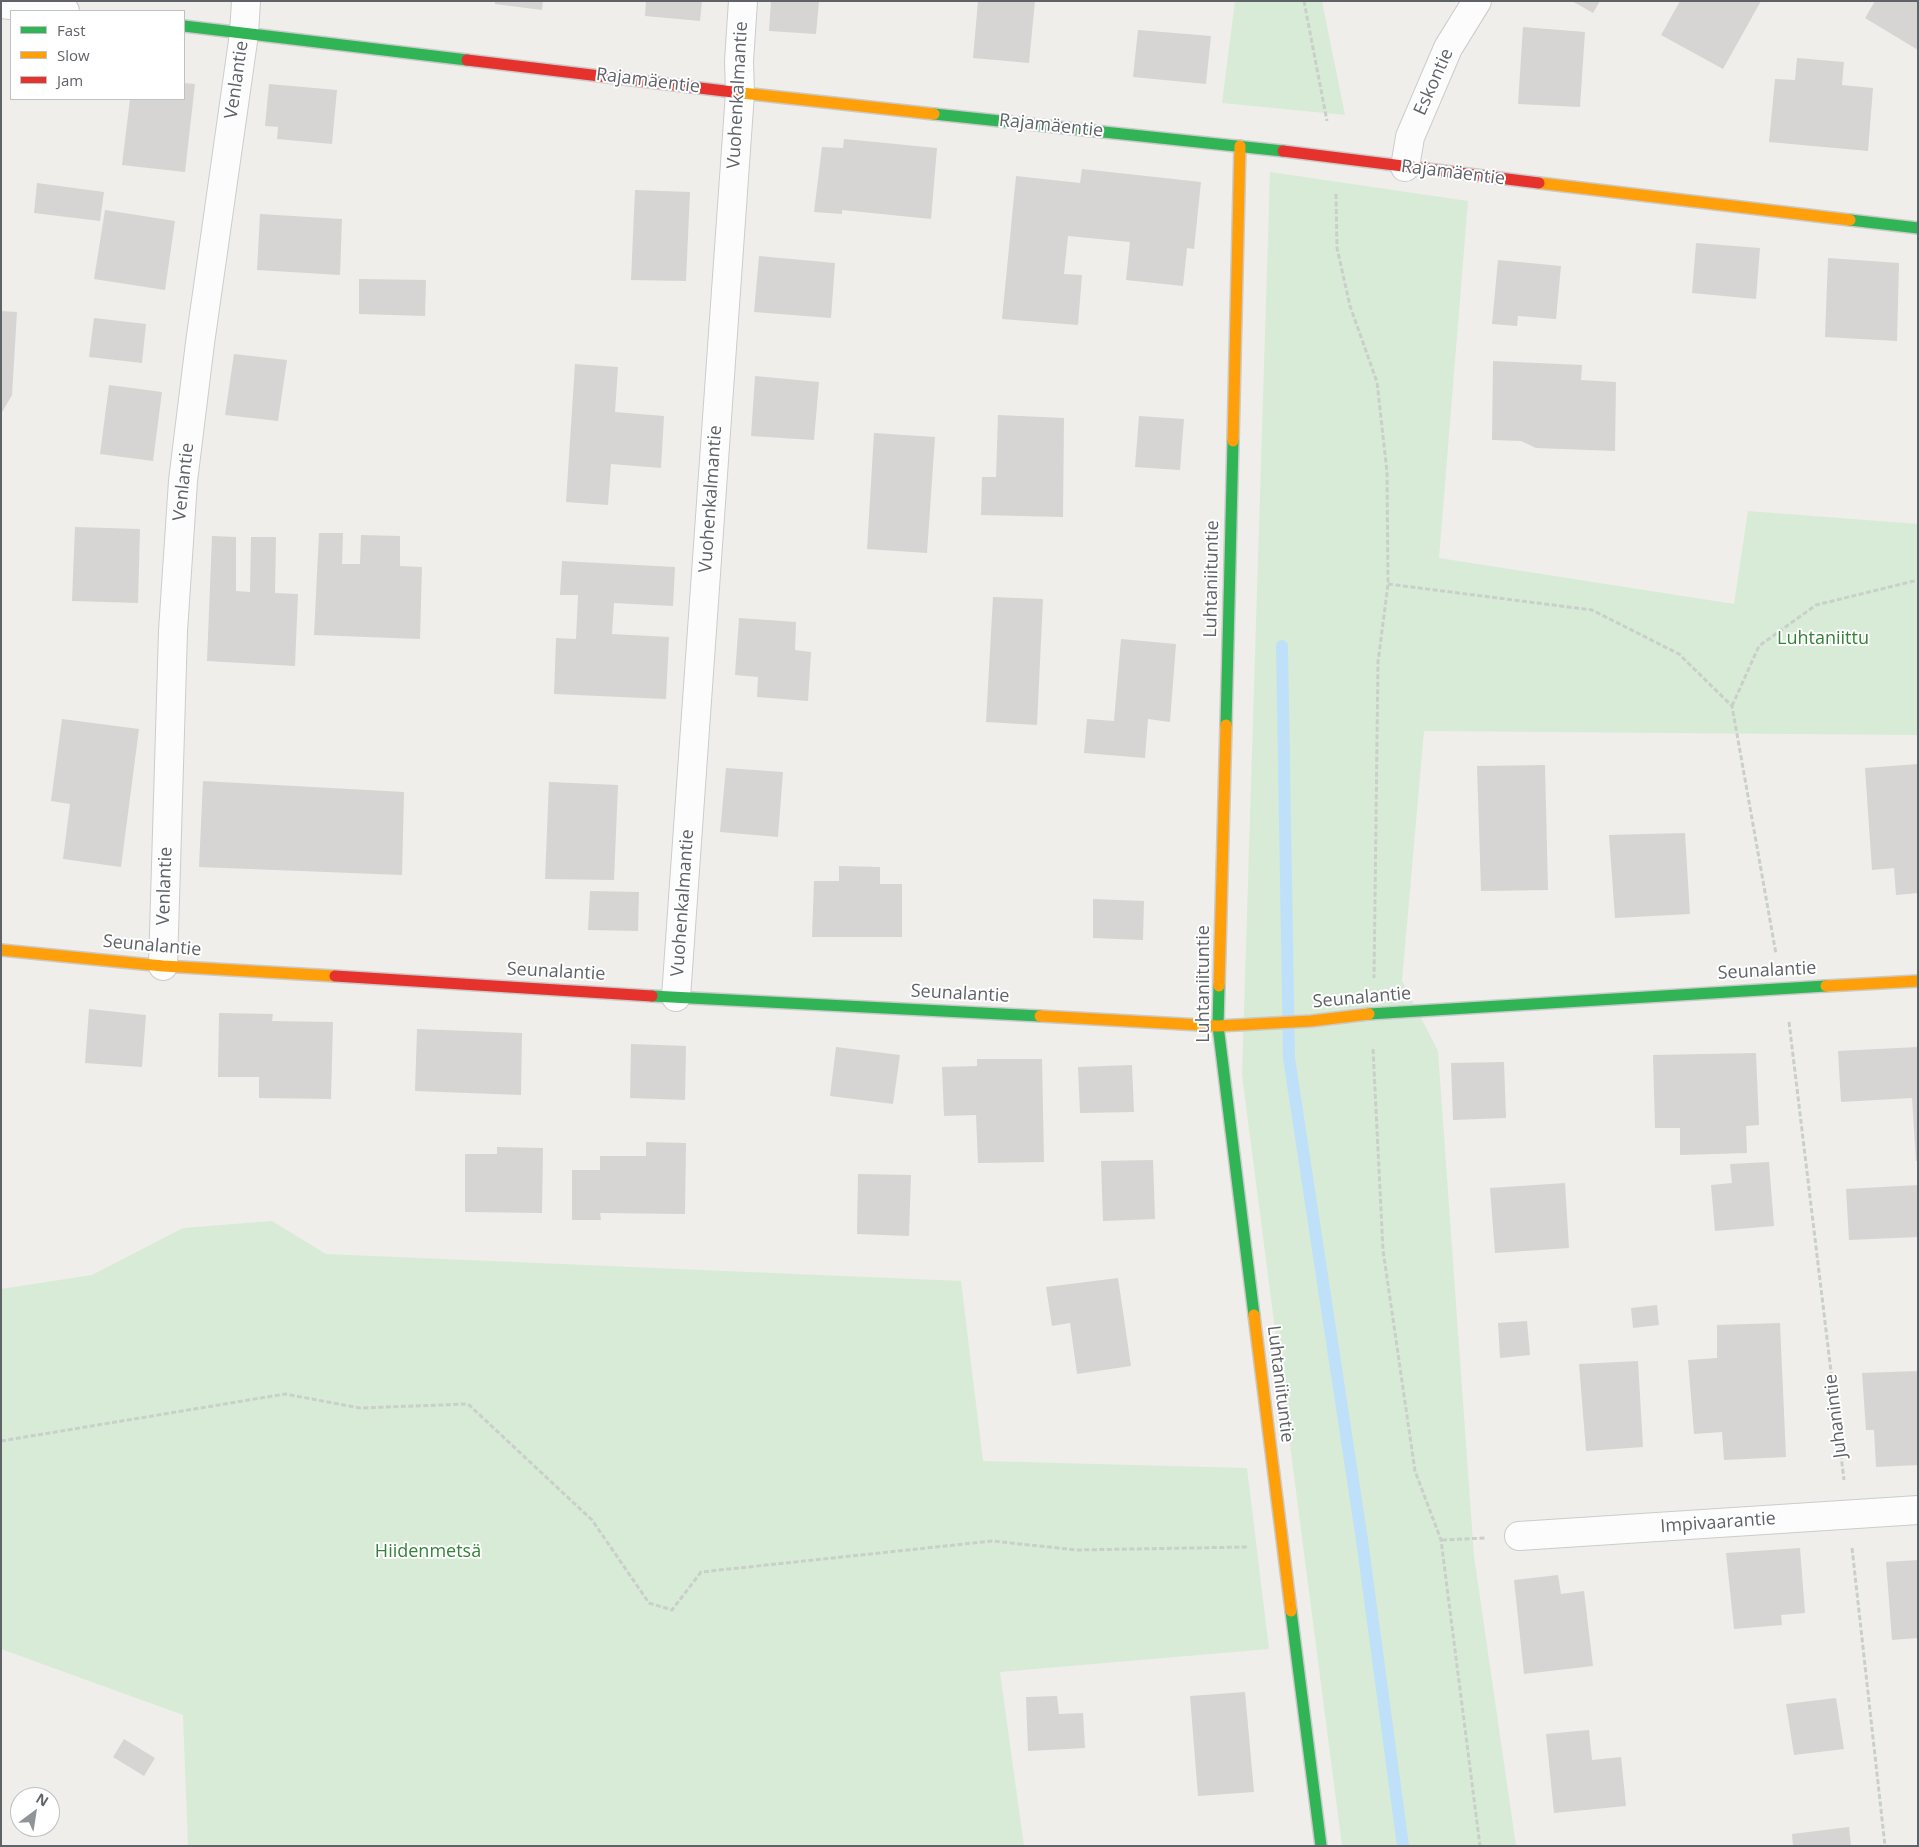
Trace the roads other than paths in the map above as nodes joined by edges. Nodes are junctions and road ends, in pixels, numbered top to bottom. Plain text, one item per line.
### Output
1 (246, 1) edge
2 (743, 1) edge
3 (1476, 1) edge
4 (1, 4) edge
5 (56, 10) edge
6 (185, 26) edge
7 (244, 34) junction
8 (740, 93) junction
9 (1240, 146) junction
10 (1405, 167) junction
11 (1918, 228) edge
12 (1, 950) edge
13 (163, 966) junction
14 (1918, 981) edge
15 (676, 997) junction
16 (1218, 1026) junction
17 (1918, 1510) edge
18 (1518, 1536) road end
19 (1321, 1846) edge

1 - 7 street, Venlantie
2 - 8 street, Vuohenkalmantie
3 - 10 street, Eskontie
4 - 5 street
6 - 7 street, Rajamäentie
7 - 8 street, Rajamäentie
7 - 13 street, Venlantie
8 - 9 street, Rajamäentie
8 - 15 street, Vuohenkalmantie
9 - 10 street, Rajamäentie
9 - 16 street, Luhtaniituntie
10 - 11 street, Rajamäentie
12 - 13 street, Seunalantie
13 - 15 street, Seunalantie
14 - 16 street, Seunalantie
15 - 16 street, Seunalantie
16 - 19 street, Luhtaniituntie
17 - 18 street, Impivaarantie

